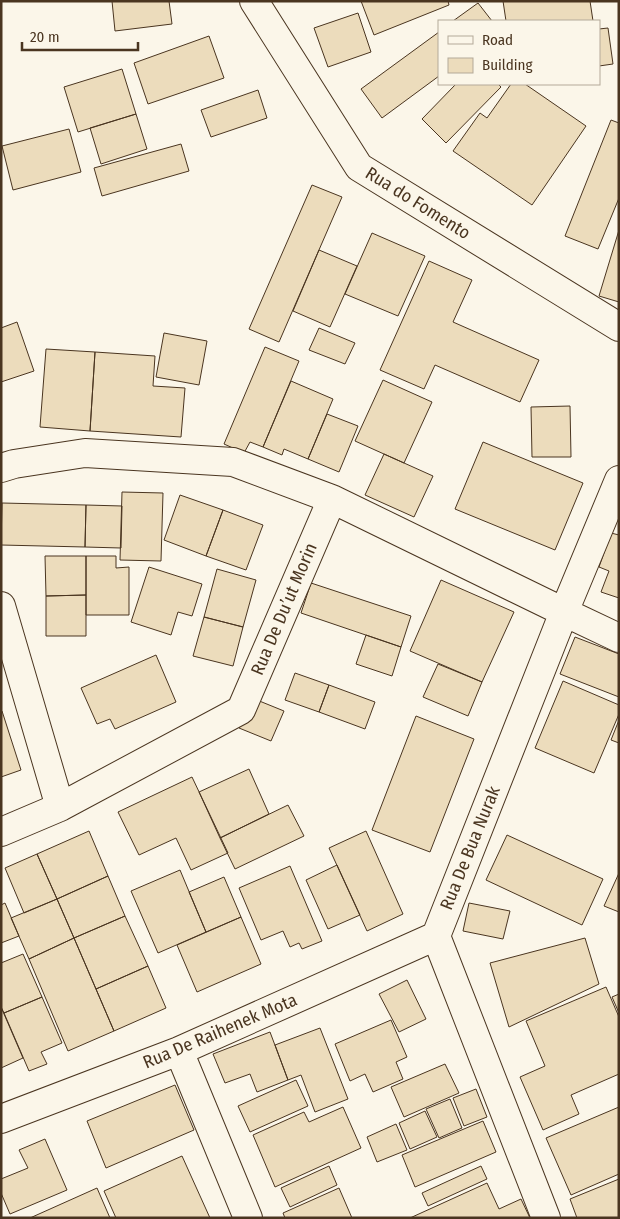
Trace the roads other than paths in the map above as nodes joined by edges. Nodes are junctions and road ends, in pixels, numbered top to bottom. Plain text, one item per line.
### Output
1 (254, 1) edge
2 (619, 327) edge
3 (1, 468) edge
4 (619, 480) edge
5 (332, 498) junction
6 (1, 606) edge
7 (564, 612) junction
8 (619, 638) edge
9 (60, 807) junction
10 (1, 832) edge
11 (436, 936) junction
12 (179, 1051) junction
13 (1, 1119) edge
14 (248, 1218) edge
15 (546, 1218) edge

1 - 2 street, Rua do Fomento
3 - 5 street
4 - 7 street, Rua De Bua Nurak
5 - 7 street
5 - 9 street, Rua De Du’ut Morin
6 - 9 street
7 - 8 street
7 - 11 street, Rua De Bua Nurak
9 - 10 street, Rua De Du’ut Morin
11 - 12 street, Rua De Raihenek Mota
11 - 15 street
12 - 13 street, Rua De Raihenek Mota
12 - 14 street

